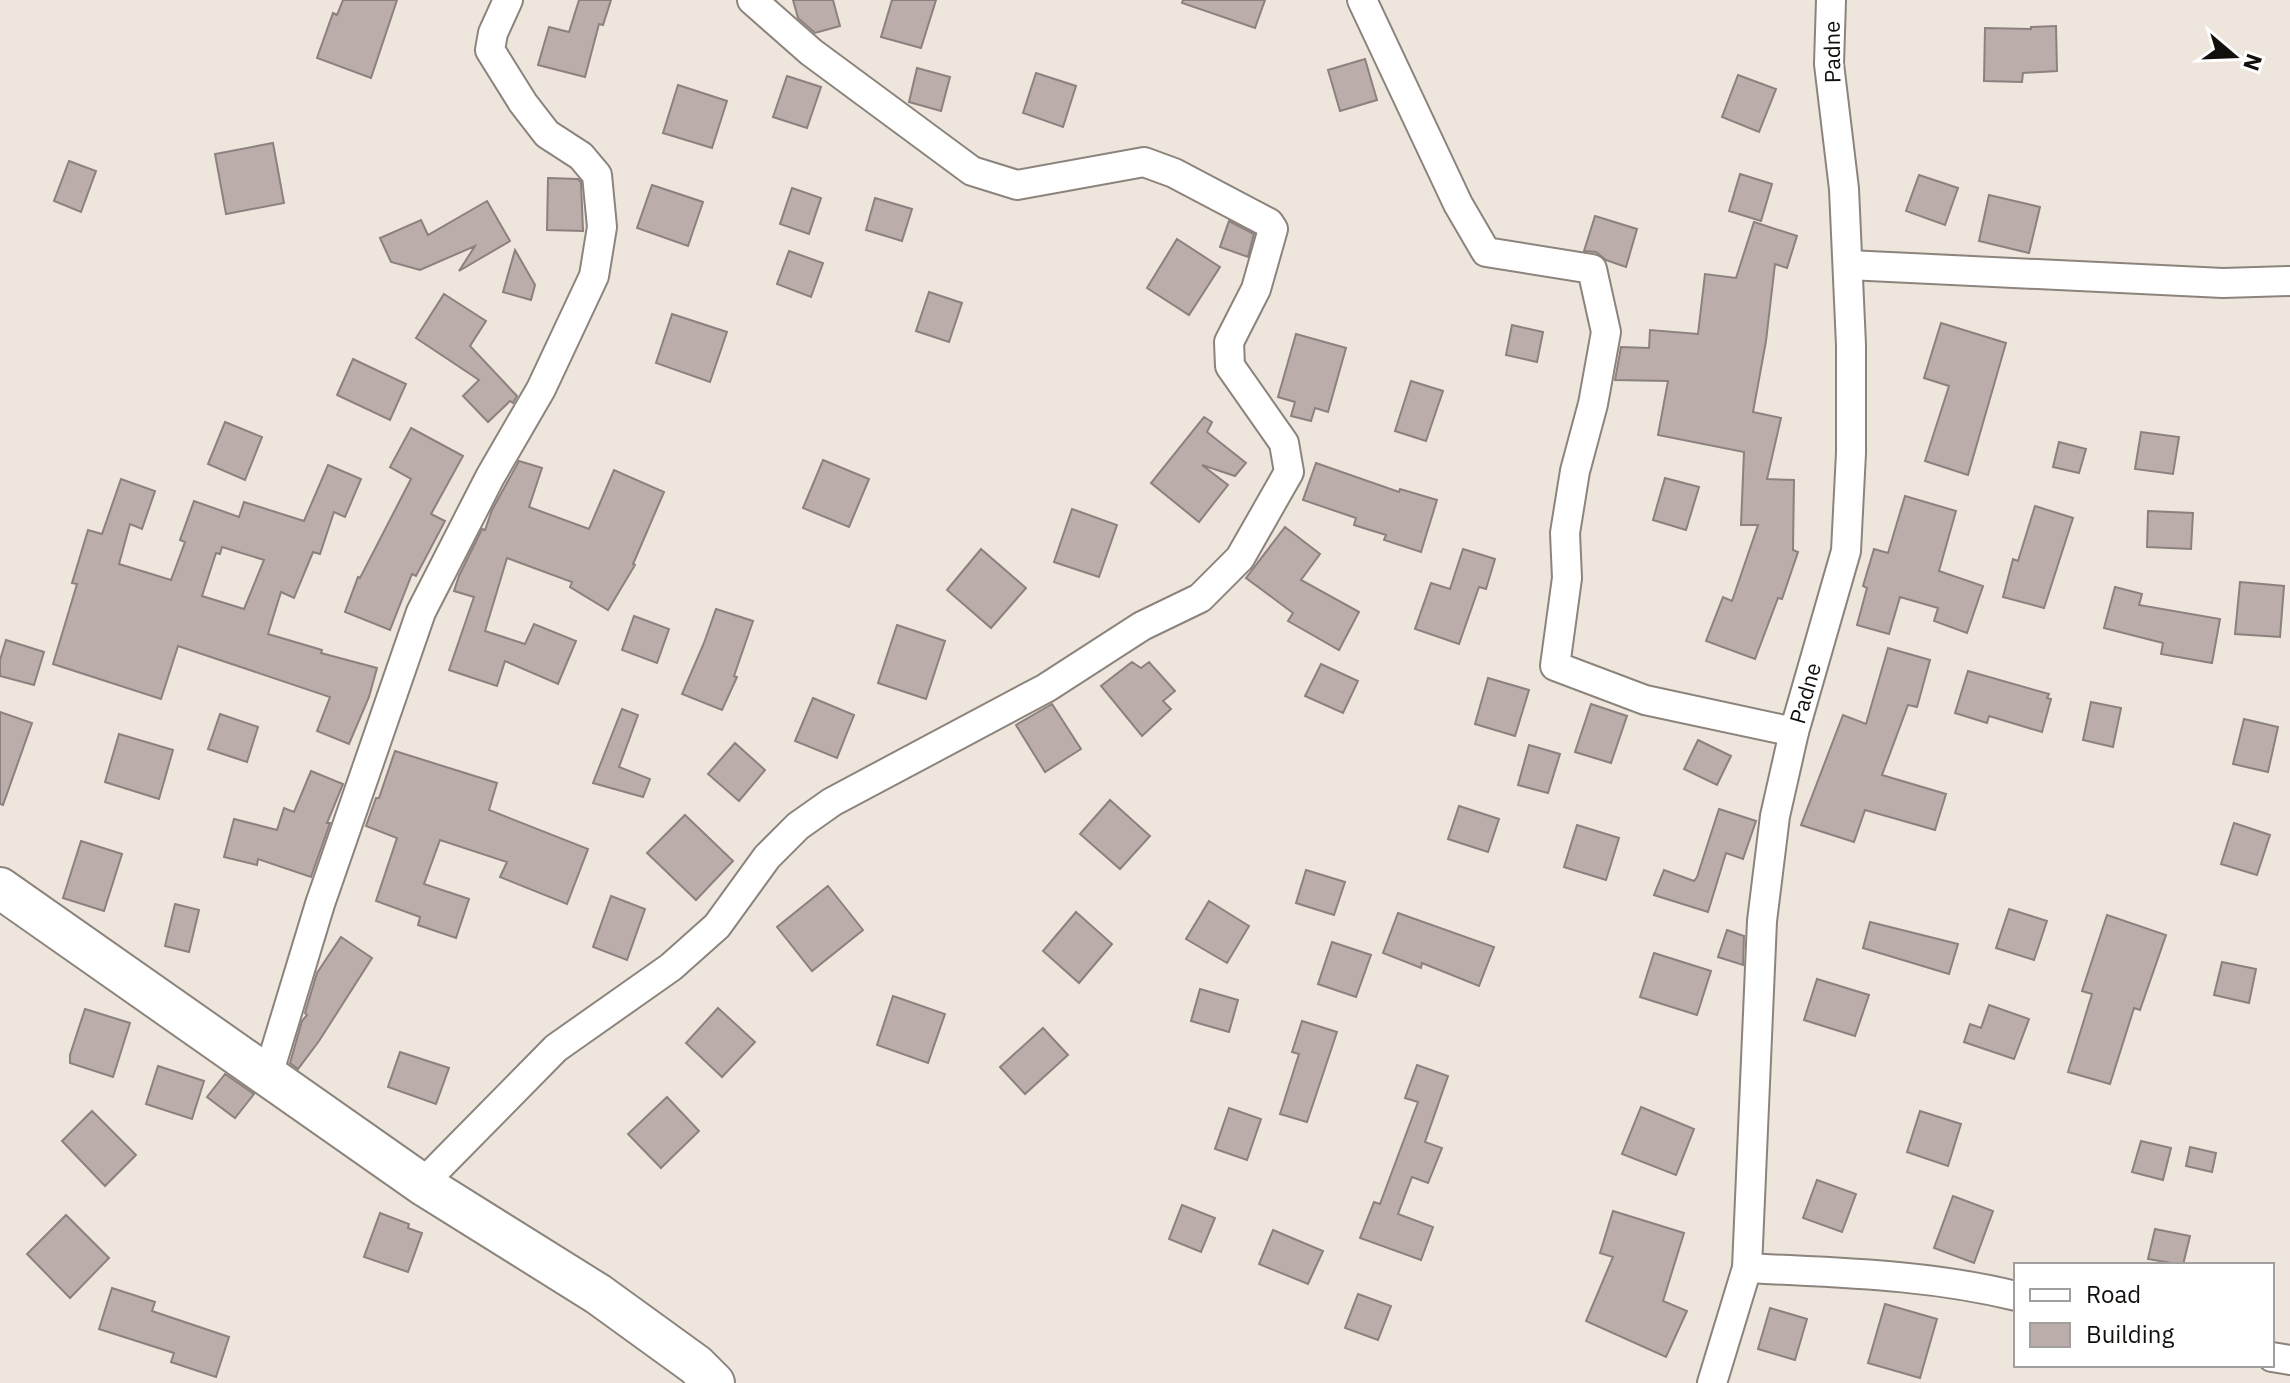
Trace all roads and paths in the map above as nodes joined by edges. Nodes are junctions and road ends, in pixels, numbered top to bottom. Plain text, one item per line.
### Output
1 (509, 0) edge
2 (752, 0) edge
3 (1362, 0) edge
4 (1831, 0) edge
5 (1848, 265) junction
6 (2290, 281) edge
7 (1794, 732) junction
8 (0, 888) edge
9 (268, 1075) junction
10 (422, 1184) junction
11 (1747, 1268) junction
12 (2014, 1296) edge
13 (714, 1383) edge
14 (1712, 1383) edge

1 - 9 street
2 - 10 street
3 - 7 street
4 - 5 street, Padne
5 - 6 street
5 - 7 street, Padne
7 - 11 street, Padne
8 - 9 main road
9 - 10 main road
10 - 13 main road
11 - 12 street
11 - 14 street, Padne

